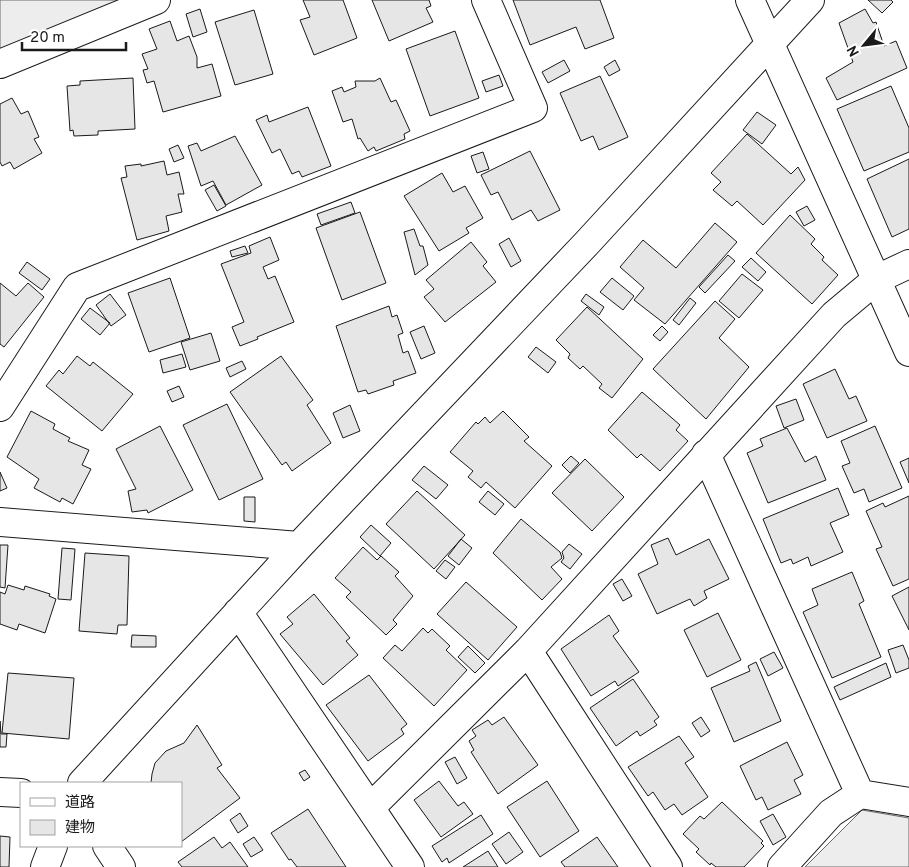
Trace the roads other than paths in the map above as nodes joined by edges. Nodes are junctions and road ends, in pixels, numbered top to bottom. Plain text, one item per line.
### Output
1 (156, 0) edge
2 (486, 0) edge
3 (750, 0) edge
4 (810, 0) edge
5 (769, 44) junction
6 (0, 64) edge
7 (909, 264) edge
8 (877, 279) junction
9 (909, 352) edge
10 (0, 407) edge
11 (706, 454) junction
12 (0, 522) edge
13 (299, 546) junction
14 (238, 612) junction
15 (528, 651) junction
16 (83, 782) edge
17 (0, 792) edge
18 (20, 793) edge
19 (860, 794) junction
20 (909, 802) edge
21 (370, 808) junction
22 (53, 847) edge
23 (108, 847) edge
24 (45, 867) edge
25 (121, 867) edge
26 (410, 867) edge
27 (668, 867) edge
28 (782, 867) edge

1 - 6 street
2 - 10 street
3 - 5 street
4 - 5 street
5 - 8 street
5 - 13 street
7 - 8 street
8 - 9 street
8 - 11 street
11 - 15 street
11 - 19 street
12 - 13 street
13 - 14 street
14 - 16 street
14 - 21 street
15 - 21 street
15 - 27 street
17 - 18 street
19 - 20 street
19 - 28 street
21 - 26 street
22 - 24 street
23 - 25 street

